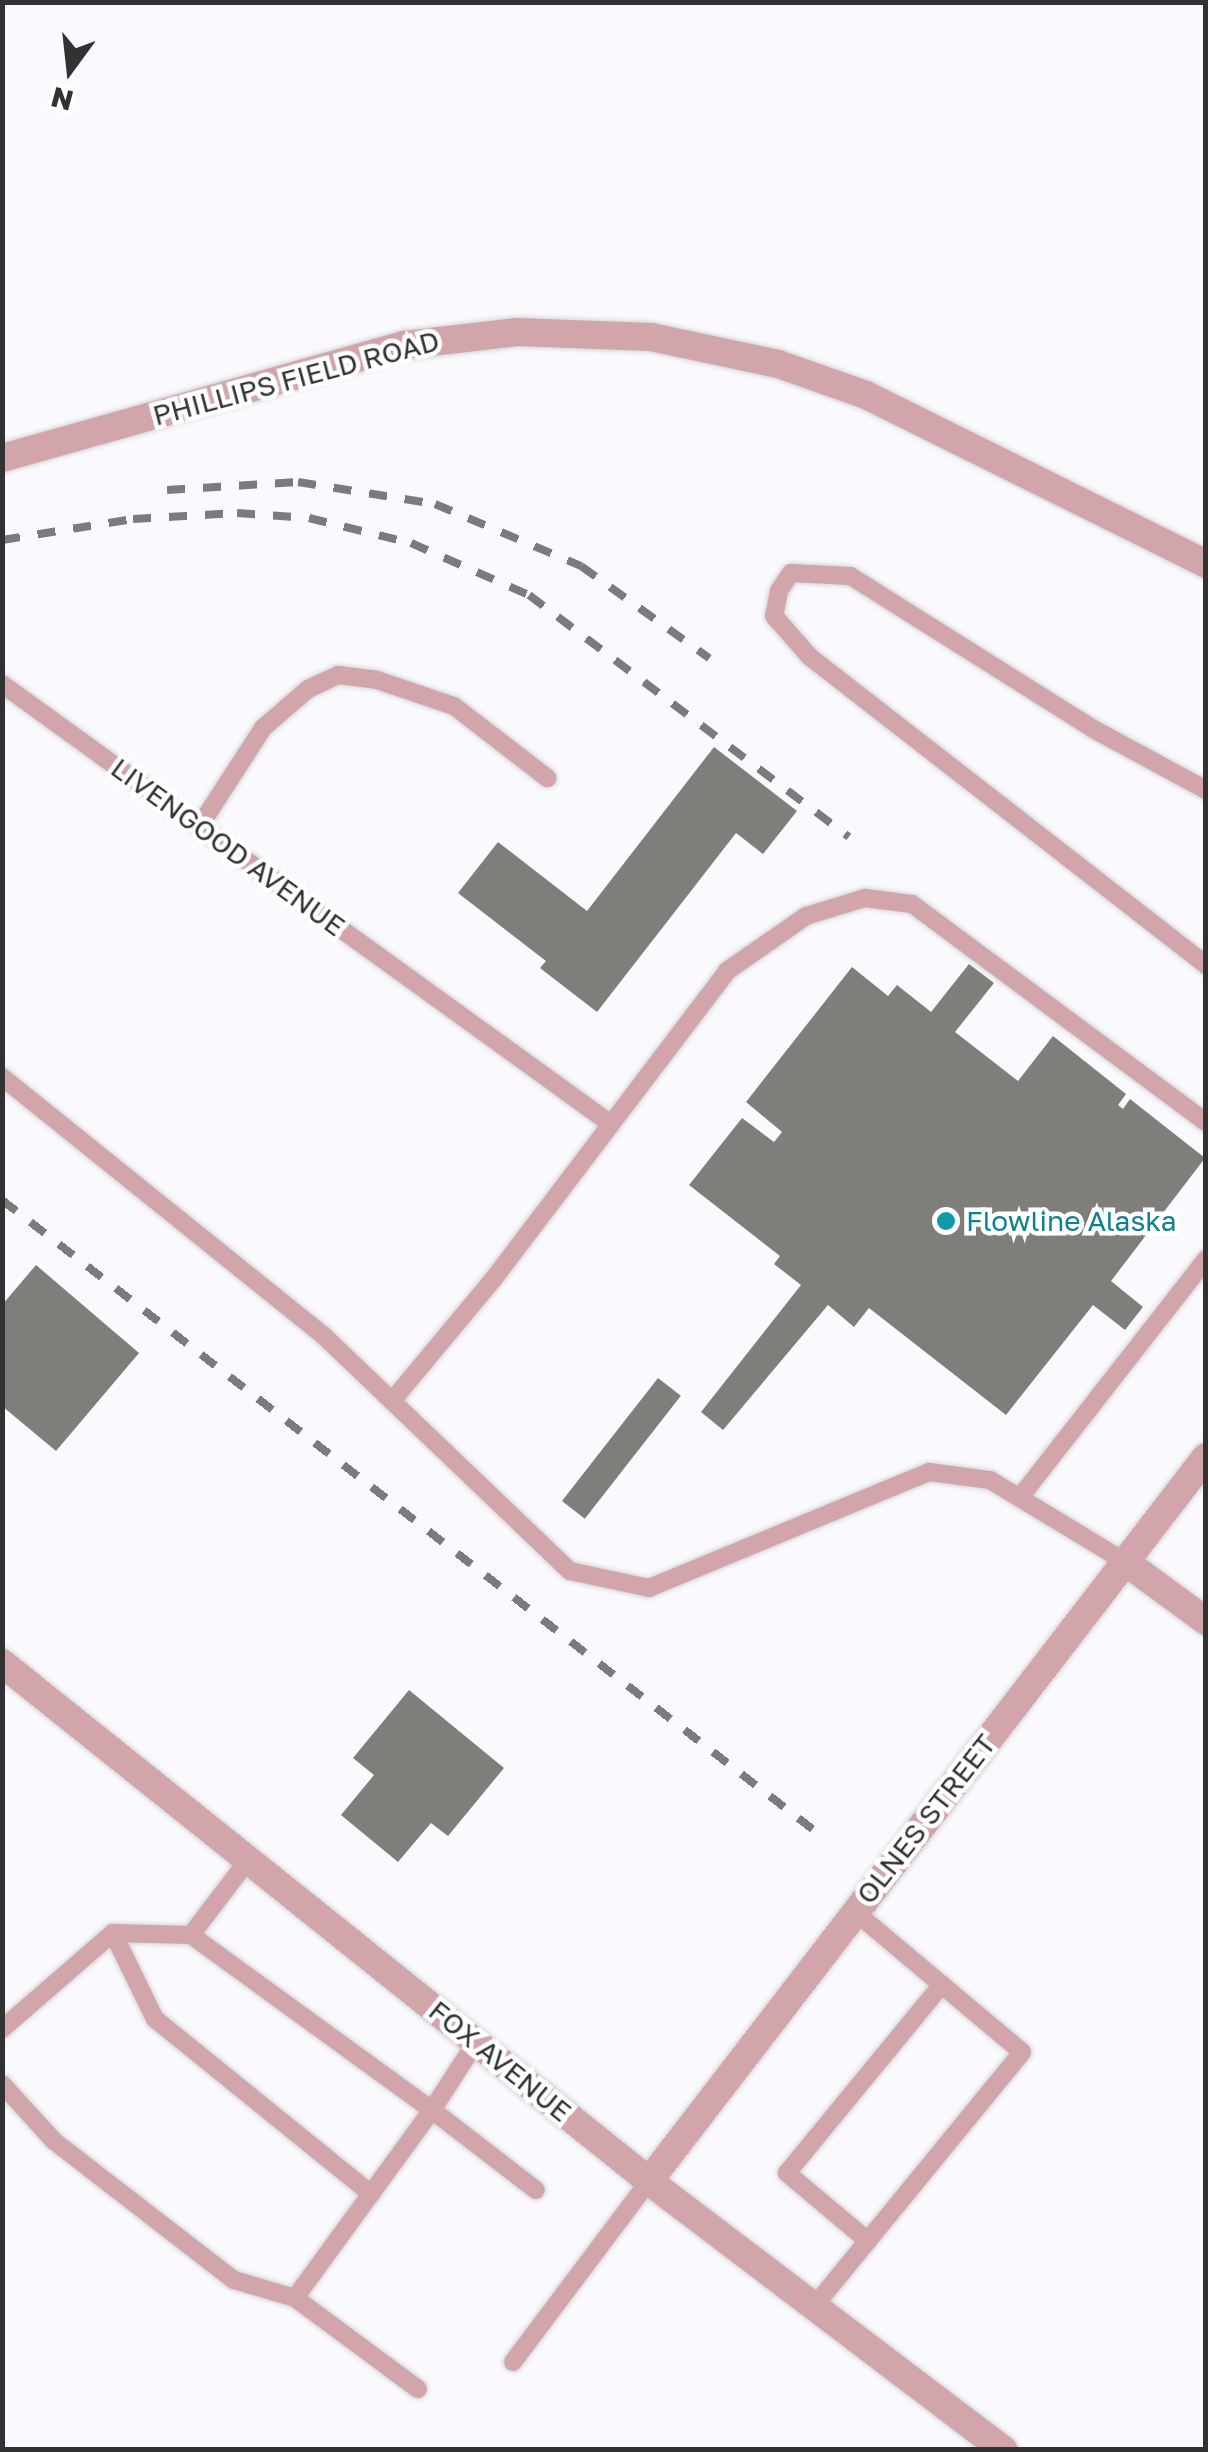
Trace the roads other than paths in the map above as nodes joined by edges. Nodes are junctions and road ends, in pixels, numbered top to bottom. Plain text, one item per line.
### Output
1 (2, 458) edge
2 (1206, 564) edge
3 (2, 684) edge
4 (547, 778) dead end
5 (1206, 790) edge
6 (199, 826) junction
7 (1206, 964) edge
8 (2, 1077) edge
9 (1206, 1122) edge
10 (611, 1124) junction
11 (1206, 1260) edge
12 (392, 1401) junction
13 (1206, 1457) edge
14 (1021, 1496) junction
15 (1124, 1561) junction
16 (1206, 1622) edge
17 (2, 1663) edge
18 (248, 1860) junction
19 (855, 1912) junction
20 (113, 1933) junction
21 (191, 1935) junction
22 (942, 1984) junction
23 (2, 2029) edge
24 (476, 2042) junction
25 (2, 2084) edge
26 (432, 2110) junction
27 (649, 2181) junction
28 (536, 2190) dead end
29 (371, 2194) junction
30 (868, 2241) junction
31 (296, 2298) junction
32 (816, 2304) junction
33 (512, 2362) dead end
34 (418, 2389) dead end
35 (1004, 2450) edge

1 - 2 street, PHILLIPS FIELD ROAD
3 - 6 lane, LIVENGOOD AVENUE
4 - 6 lane
5 - 7 lane
6 - 10 lane, LIVENGOOD AVENUE
8 - 12 lane
9 - 10 lane
10 - 12 lane
11 - 14 lane
12 - 14 lane
13 - 15 street, OLNES STREET
14 - 15 lane
15 - 16 street
15 - 19 street, OLNES STREET
17 - 18 street, FOX AVENUE
18 - 21 lane
18 - 24 street, FOX AVENUE
19 - 22 lane
19 - 27 street, OLNES STREET
20 - 21 lane
20 - 23 lane
20 - 29 lane
21 - 26 lane
22 - 30 lane
22 - 30 lane
24 - 26 lane
24 - 27 street, FOX AVENUE
25 - 31 lane
26 - 28 lane
26 - 29 lane
27 - 32 street, FOX AVENUE
27 - 33 lane
29 - 31 lane
30 - 32 lane
31 - 34 lane
32 - 35 street, FOX AVENUE

